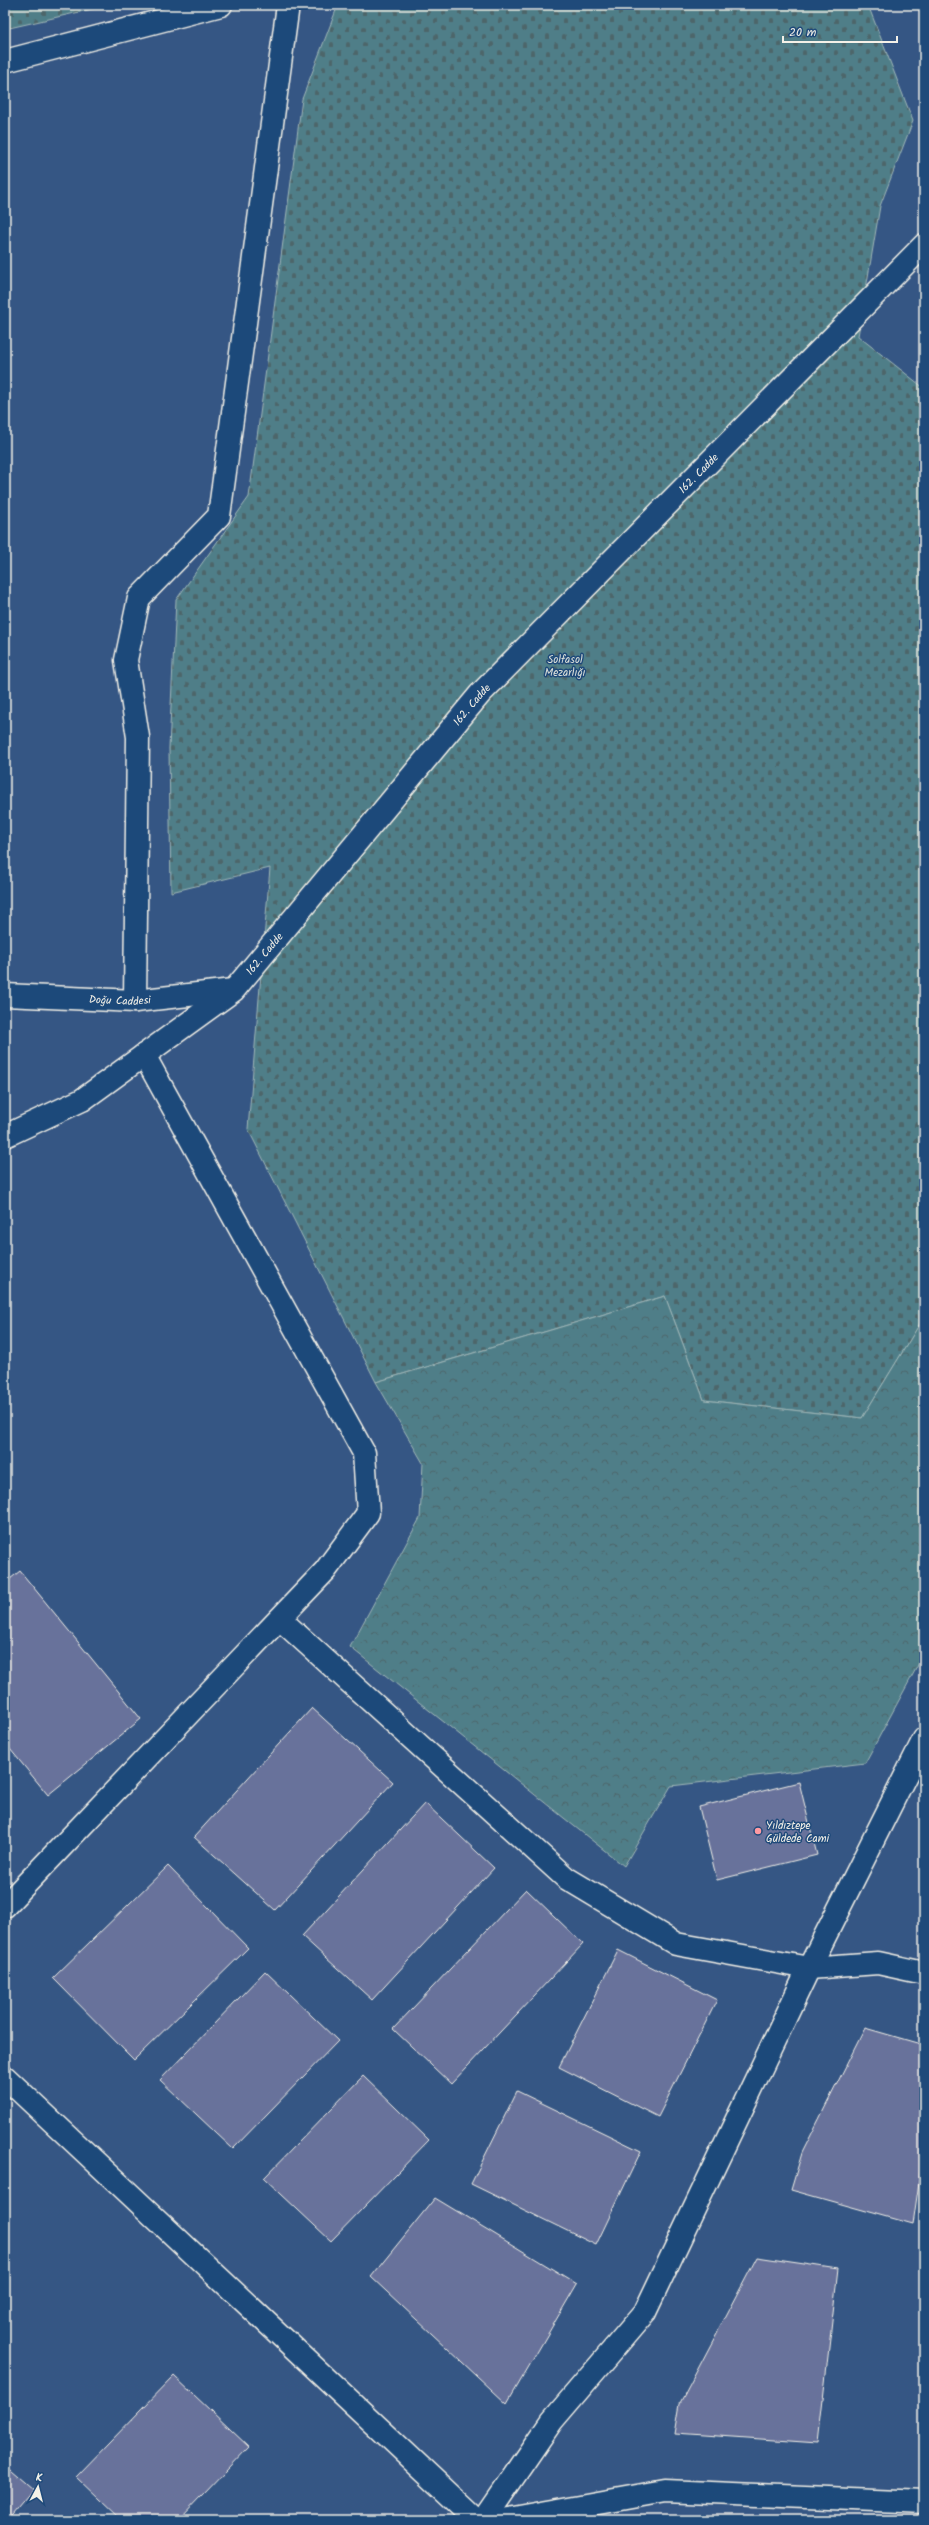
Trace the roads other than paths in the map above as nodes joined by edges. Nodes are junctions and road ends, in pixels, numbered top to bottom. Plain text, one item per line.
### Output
1 (221, 5) edge
2 (288, 5) edge
3 (5, 61) edge
4 (924, 245) edge
5 (234, 990) junction
6 (5, 994) edge
7 (135, 1001) junction
8 (144, 1055) junction
9 (5, 1136) edge
10 (280, 1619) junction
11 (924, 1739) edge
12 (5, 1906) edge
13 (809, 1968) junction
14 (924, 1973) edge
15 (5, 2077) edge
16 (924, 2502) edge
17 (477, 2520) edge
18 (484, 2520) edge
19 (503, 2520) edge

1 - 3 street
2 - 7 street
4 - 5 street, 162. Cadde
5 - 7 street, Doğu Caddesi
5 - 8 street, 162. Cadde
6 - 7 street, Doğu Caddesi
8 - 9 street, 162. Cadde
8 - 10 street
10 - 12 street
10 - 13 street
11 - 13 street
13 - 14 street
13 - 18 street
15 - 17 street
16 - 19 street

